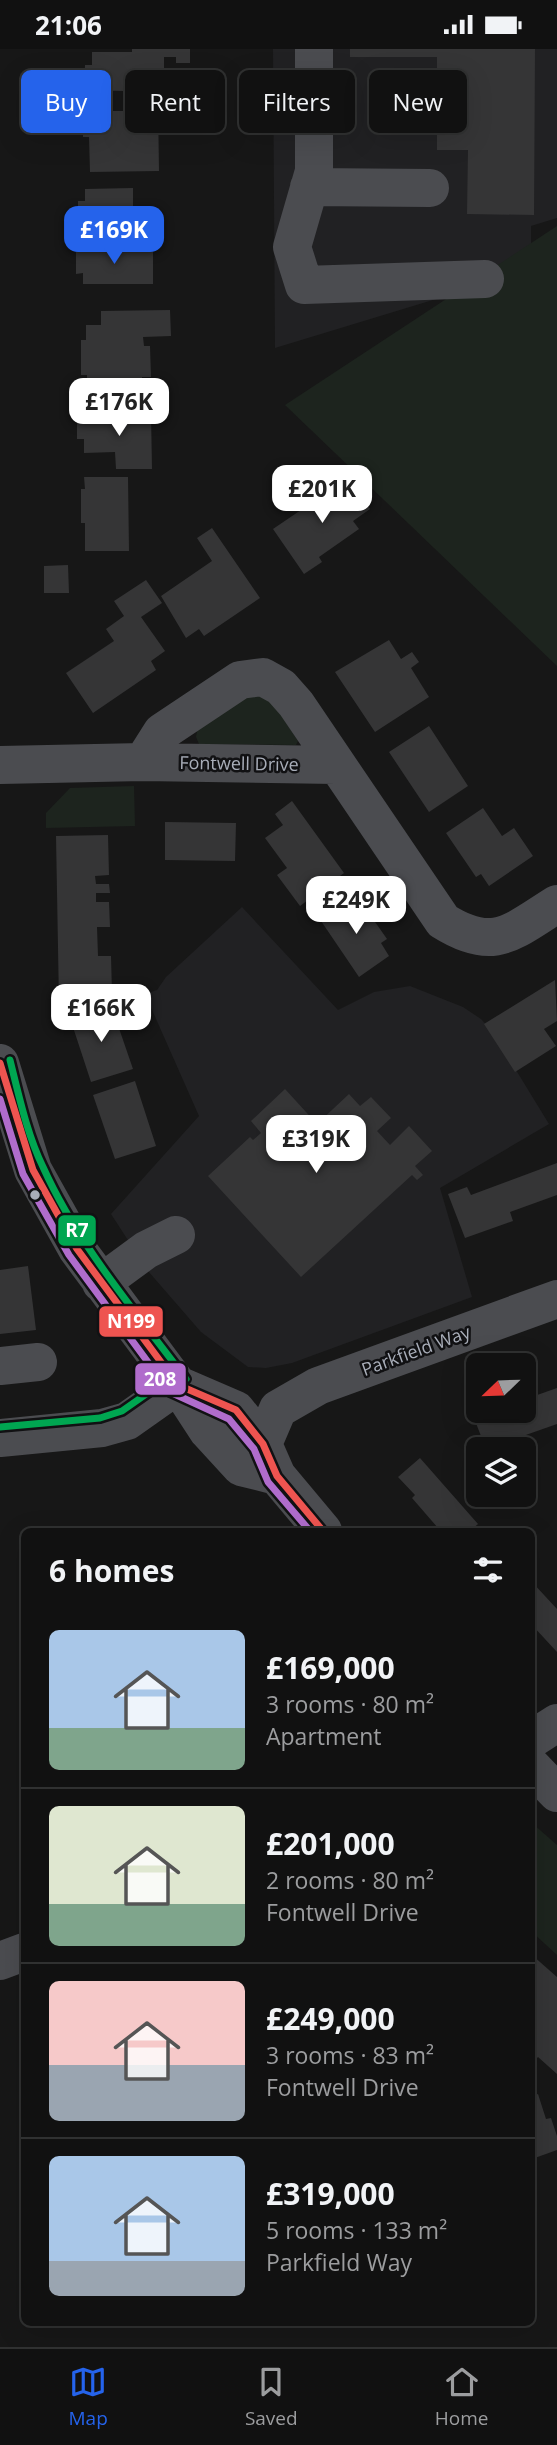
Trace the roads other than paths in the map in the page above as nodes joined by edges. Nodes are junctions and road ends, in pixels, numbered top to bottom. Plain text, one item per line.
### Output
1 (314, 49) edge
2 (309, 187) junction
3 (430, 188) dead end
4 (485, 279) dead end
5 (143, 762) junction
6 (0, 765) edge
7 (336, 765) junction
8 (557, 904) edge
9 (0, 1063) edge
10 (176, 1235) dead end
11 (101, 1283) junction
12 (557, 1299) edge
13 (38, 1362) dead end
14 (0, 1366) edge
15 (178, 1384) junction
16 (278, 1409) junction
17 (1, 1428) edge
18 (270, 1460) junction
19 (321, 1528) edge
20 (557, 1723) edge
21 (535, 1737) edge
22 (535, 1770) edge
23 (557, 1793) edge
24 (21, 1953) edge
25 (0, 1961) edge

1 - 2 street
2 - 3 street
2 - 4 street
5 - 6 street, Fontwell Drive
5 - 7 street, Fontwell Drive
5 - 7 street, Fontwell Drive
7 - 8 street, Fontwell Drive
9 - 11 street
10 - 11 street
11 - 15 street
12 - 16 street, Parkfield Way
13 - 14 street
15 - 16 street
15 - 17 street
15 - 18 street
16 - 18 street
18 - 19 street
20 - 21 street
22 - 23 street
24 - 25 street

